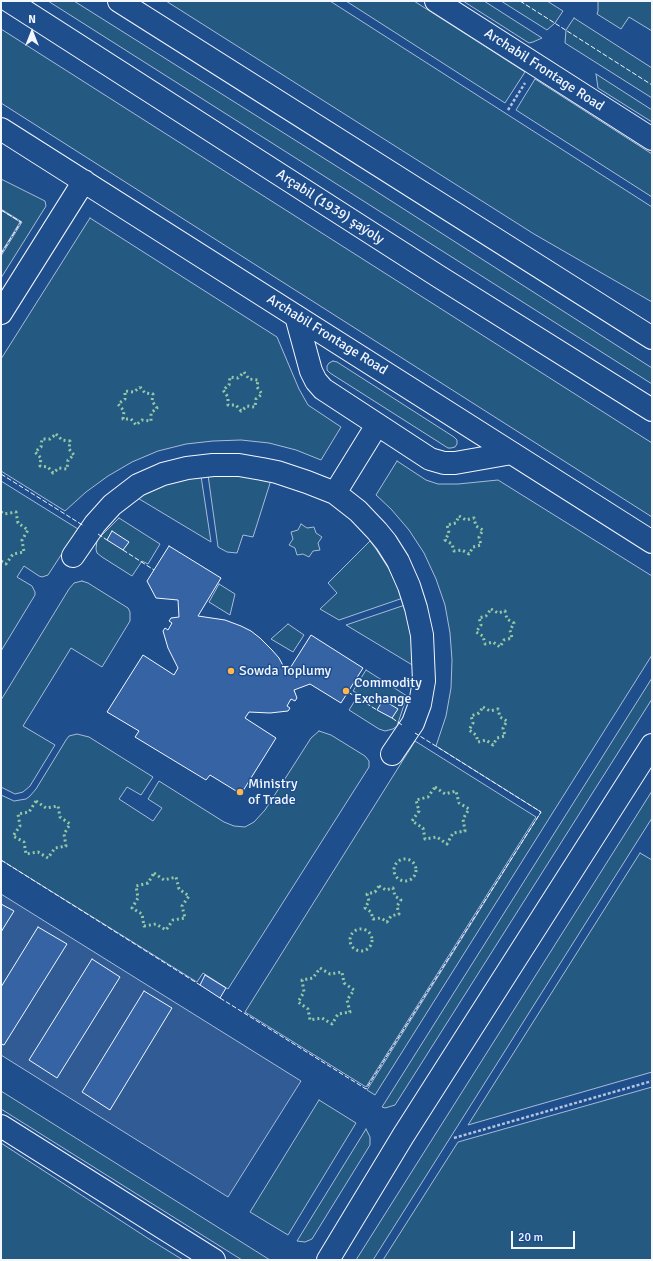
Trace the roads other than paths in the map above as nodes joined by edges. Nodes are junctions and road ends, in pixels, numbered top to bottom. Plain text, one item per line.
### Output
1 (9, 1) edge
2 (119, 1) edge
3 (436, 1) edge
4 (1, 129) edge
5 (652, 139) edge
6 (84, 181) junction
7 (1, 313) edge
8 (296, 316) junction
9 (652, 338) edge
10 (652, 410) edge
11 (377, 425) junction
12 (512, 453) junction
13 (335, 493) junction
14 (652, 542) edge
15 (73, 556) dead end
16 (652, 745) edge
17 (392, 754) dead end
18 (1, 1126) edge
19 (214, 1260) edge
20 (328, 1260) edge

1 - 10 street, Arçabil (1939) şaýoly
2 - 9 street
3 - 5 street, Archabil Frontage Road
4 - 6 street, Archabil Frontage Road
6 - 7 street
6 - 8 street, Archabil Frontage Road
8 - 11 street
8 - 12 street, Archabil Frontage Road
11 - 12 street
11 - 13 street
12 - 14 street, Archabil Frontage Road
13 - 15 street
13 - 17 street
16 - 20 street
18 - 19 street

